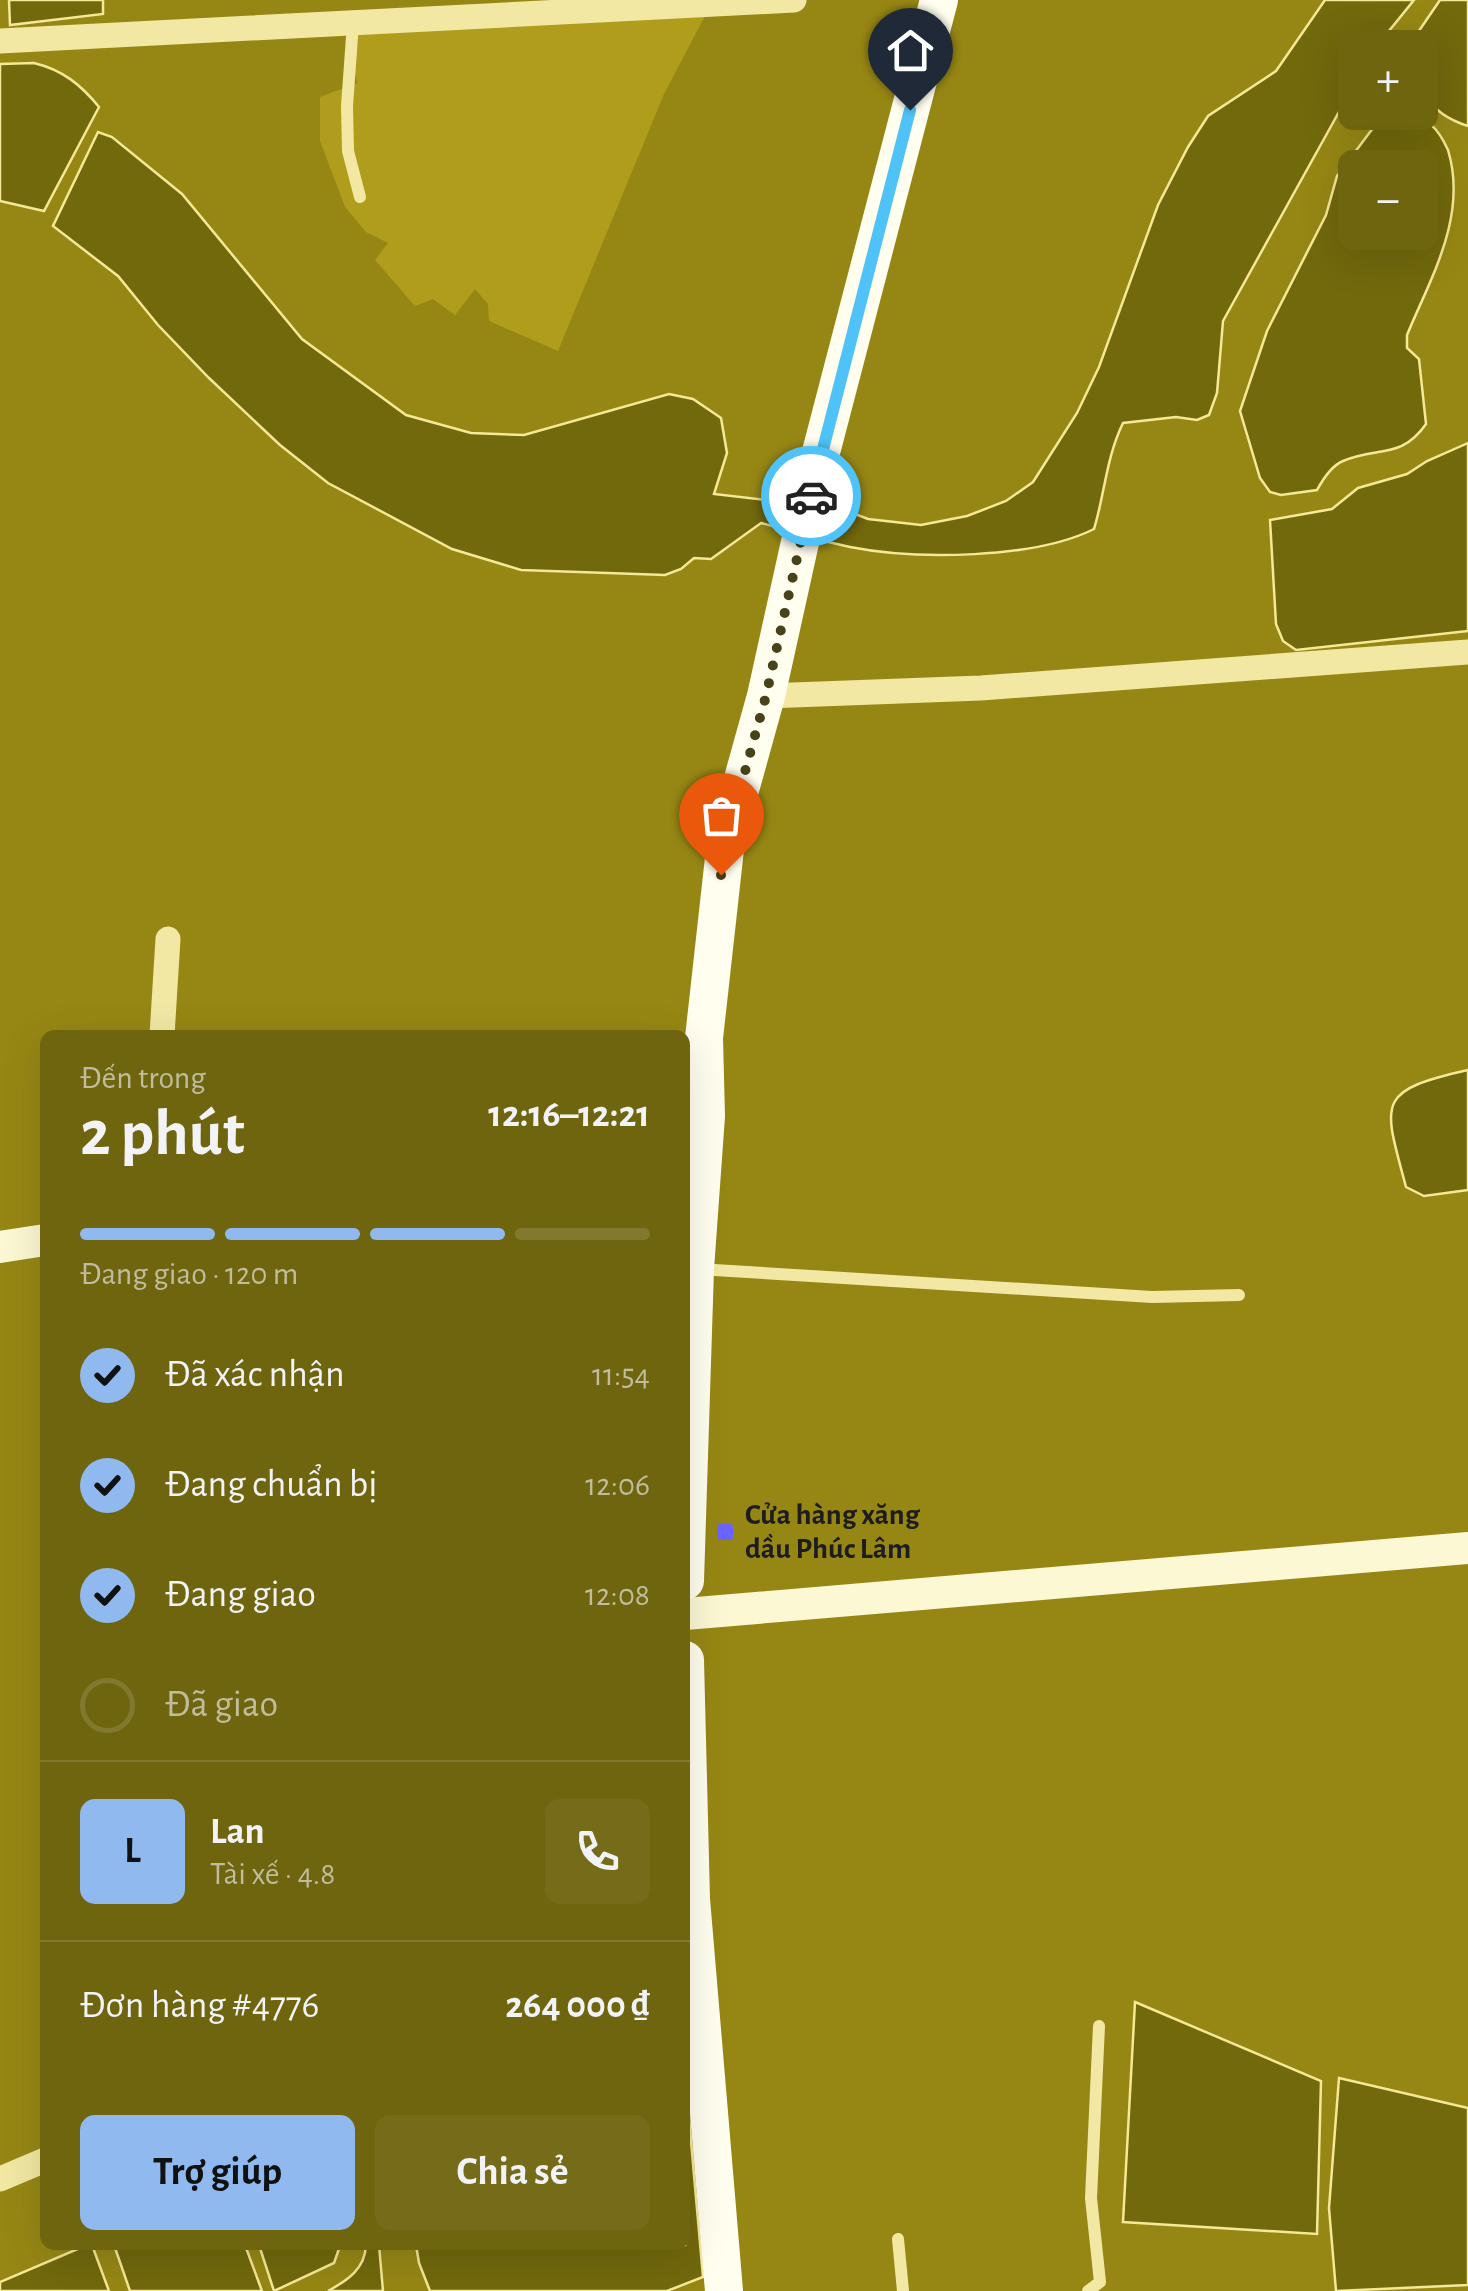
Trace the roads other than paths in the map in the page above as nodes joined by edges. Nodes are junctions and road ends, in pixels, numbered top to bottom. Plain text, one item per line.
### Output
1 (794, 0) edge
2 (939, 0) edge
3 (341, 16) edge
4 (0, 41) edge
5 (360, 197) dead end
6 (1468, 652) edge
7 (766, 696) junction
8 (168, 939) dead end
9 (162, 1030) edge
10 (696, 1118) edge
11 (40, 1241) edge
12 (0, 1247) edge
13 (695, 1269) junction
14 (1239, 1294) dead end
15 (690, 1425) edge
16 (1468, 1548) edge
17 (690, 1614) edge
18 (690, 1922) edge
19 (1099, 2026) dead end
20 (40, 2162) edge
21 (0, 2179) edge
22 (898, 2239) dead end
23 (724, 2291) edge
24 (903, 2291) edge
25 (1088, 2291) edge

1 - 3 street
2 - 7 main road
3 - 4 street
3 - 5 lane
6 - 7 street
7 - 10 main road
8 - 9 street
10 - 13 main road
11 - 12 street
13 - 14 lane
13 - 15 main road
16 - 17 street
18 - 23 main road
19 - 25 lane
20 - 21 street
22 - 24 lane

